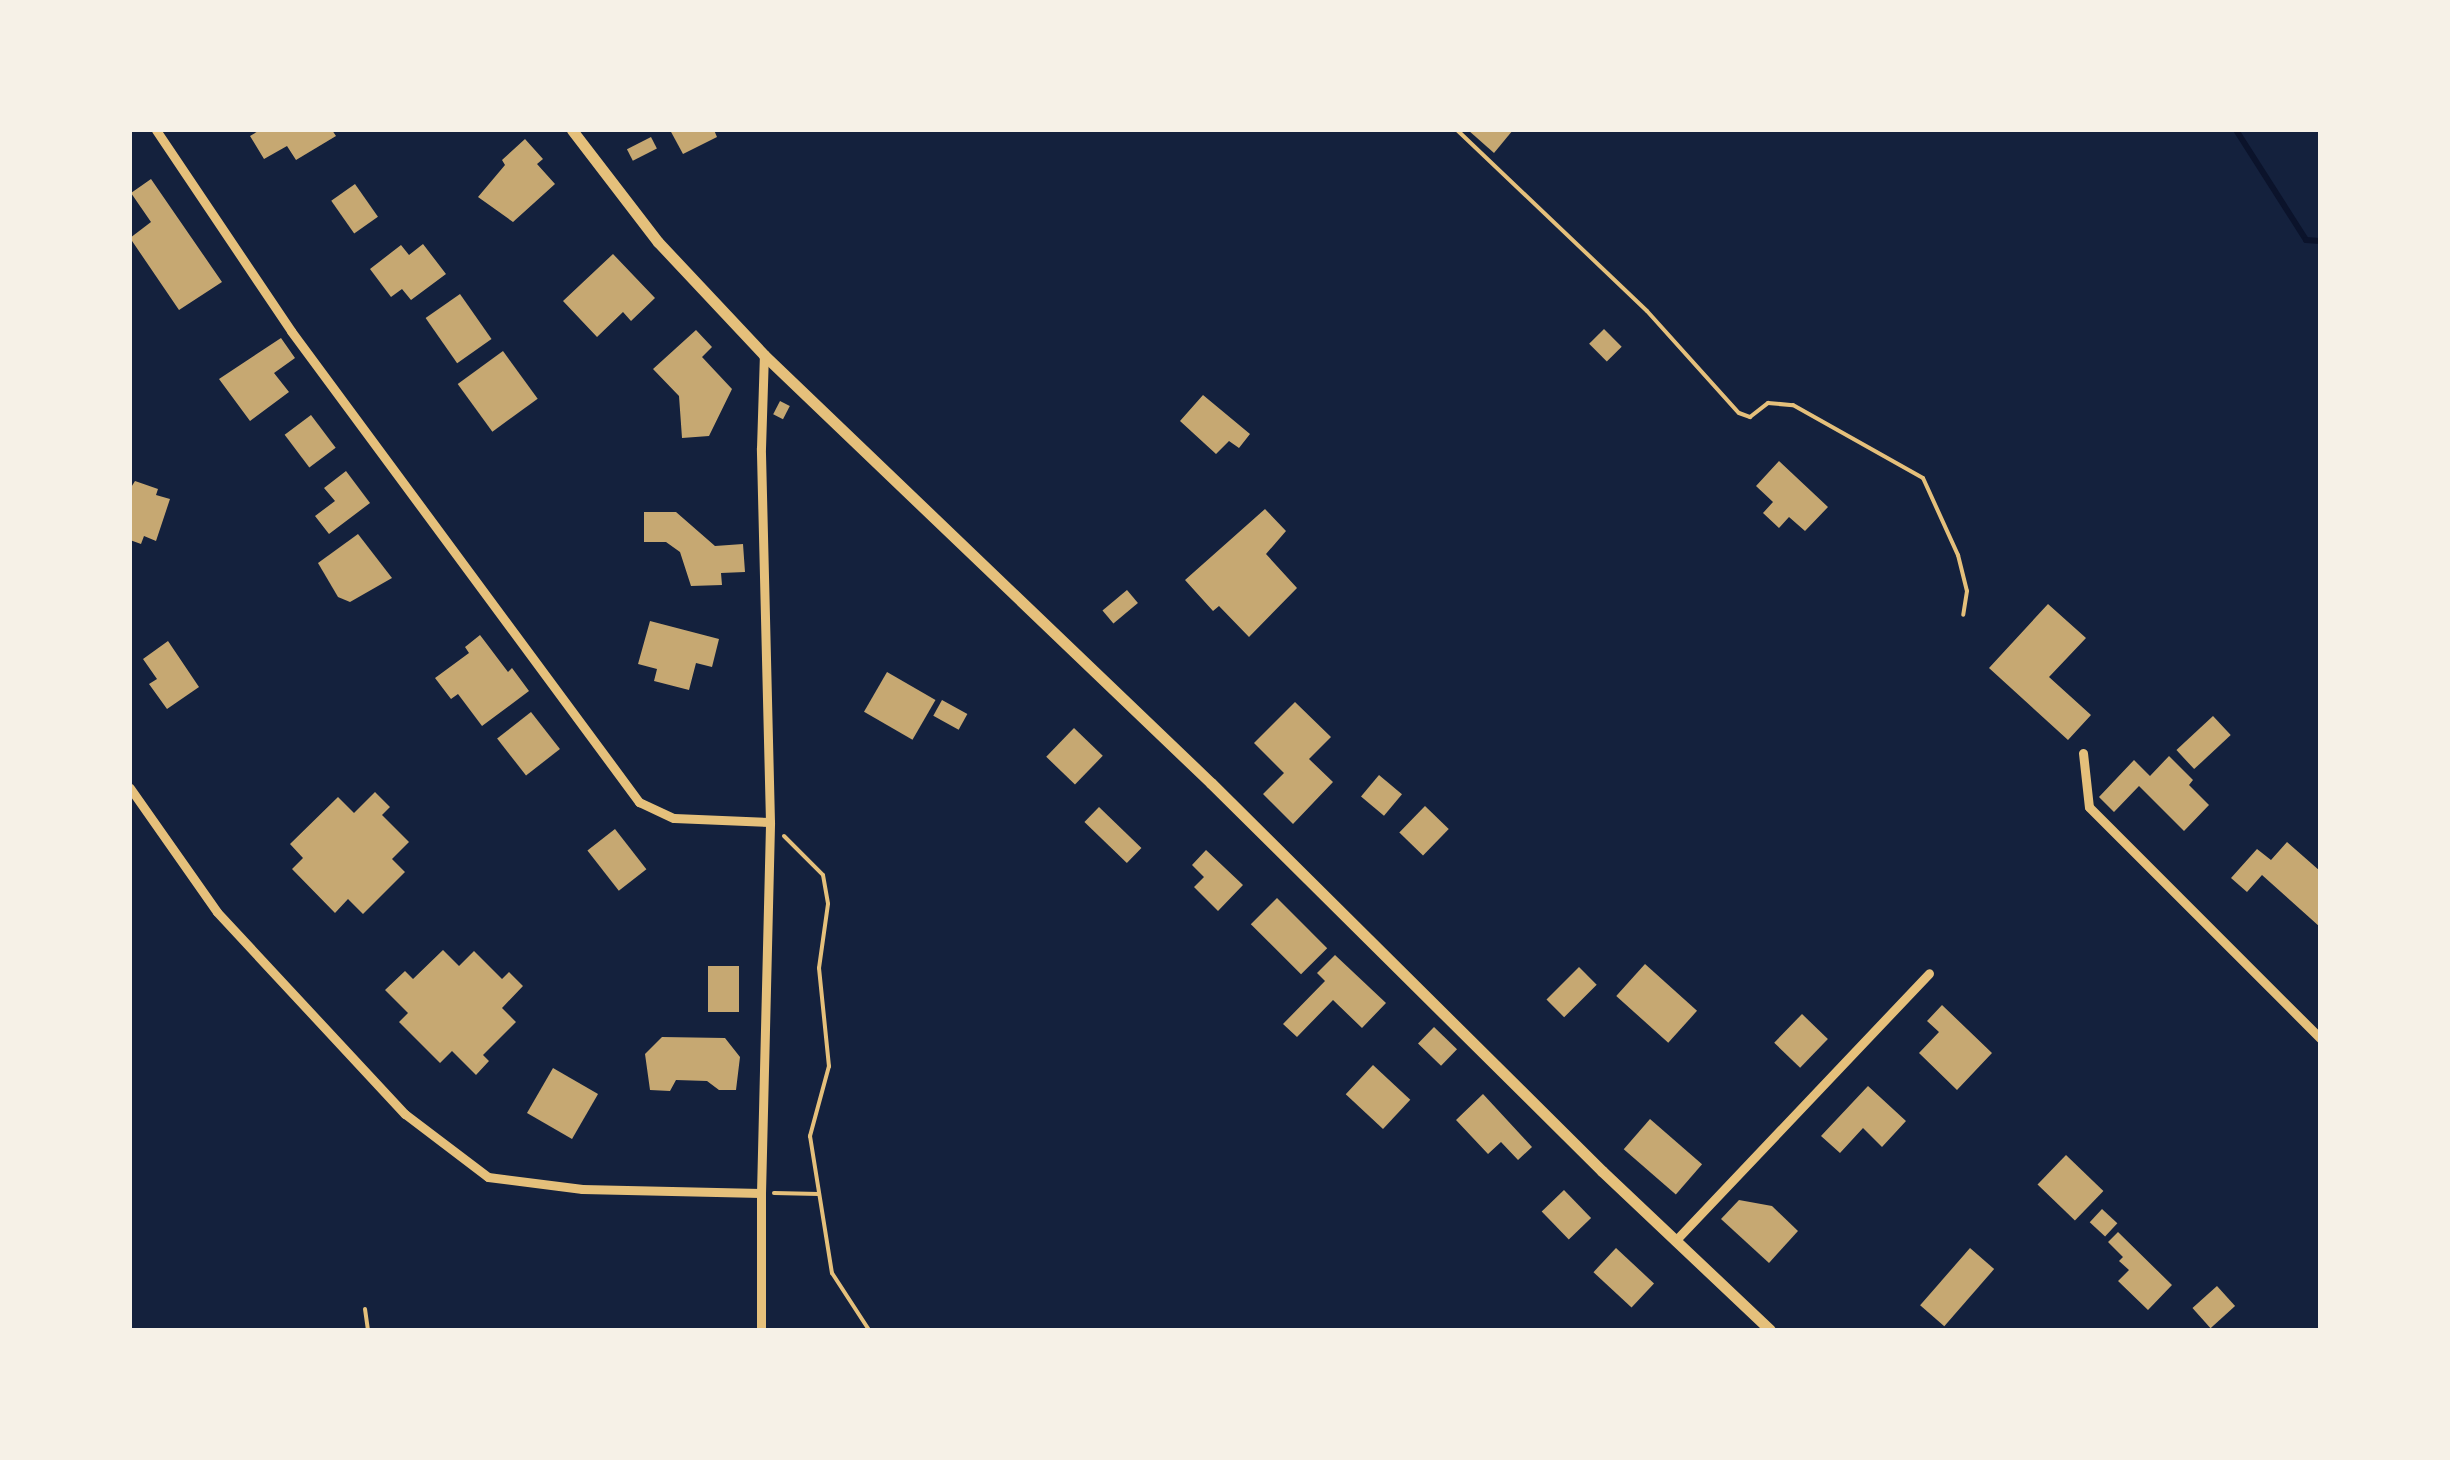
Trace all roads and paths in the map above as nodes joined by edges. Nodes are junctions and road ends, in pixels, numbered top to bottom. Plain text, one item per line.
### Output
1 (156, 130) edge
2 (572, 130) edge
3 (1457, 130) edge
4 (764, 355) junction
5 (1963, 615) dead end
6 (2083, 753) dead end
7 (130, 788) edge
8 (770, 822) junction
9 (1929, 973) dead end
10 (2320, 1038) edge
11 (760, 1193) junction
12 (819, 1194) junction
13 (1675, 1241) junction
14 (365, 1308) dead end
15 (368, 1330) edge
16 (760, 1330) edge
17 (869, 1330) edge
18 (1770, 1330) edge

1 - 8 street
2 - 4 street
3 - 5 path
4 - 8 street
4 - 13 street
6 - 10 street
7 - 11 street
8 - 11 street
8 - 12 path
9 - 13 street
11 - 12 path
11 - 16 street
12 - 17 path
13 - 18 street
14 - 15 path

